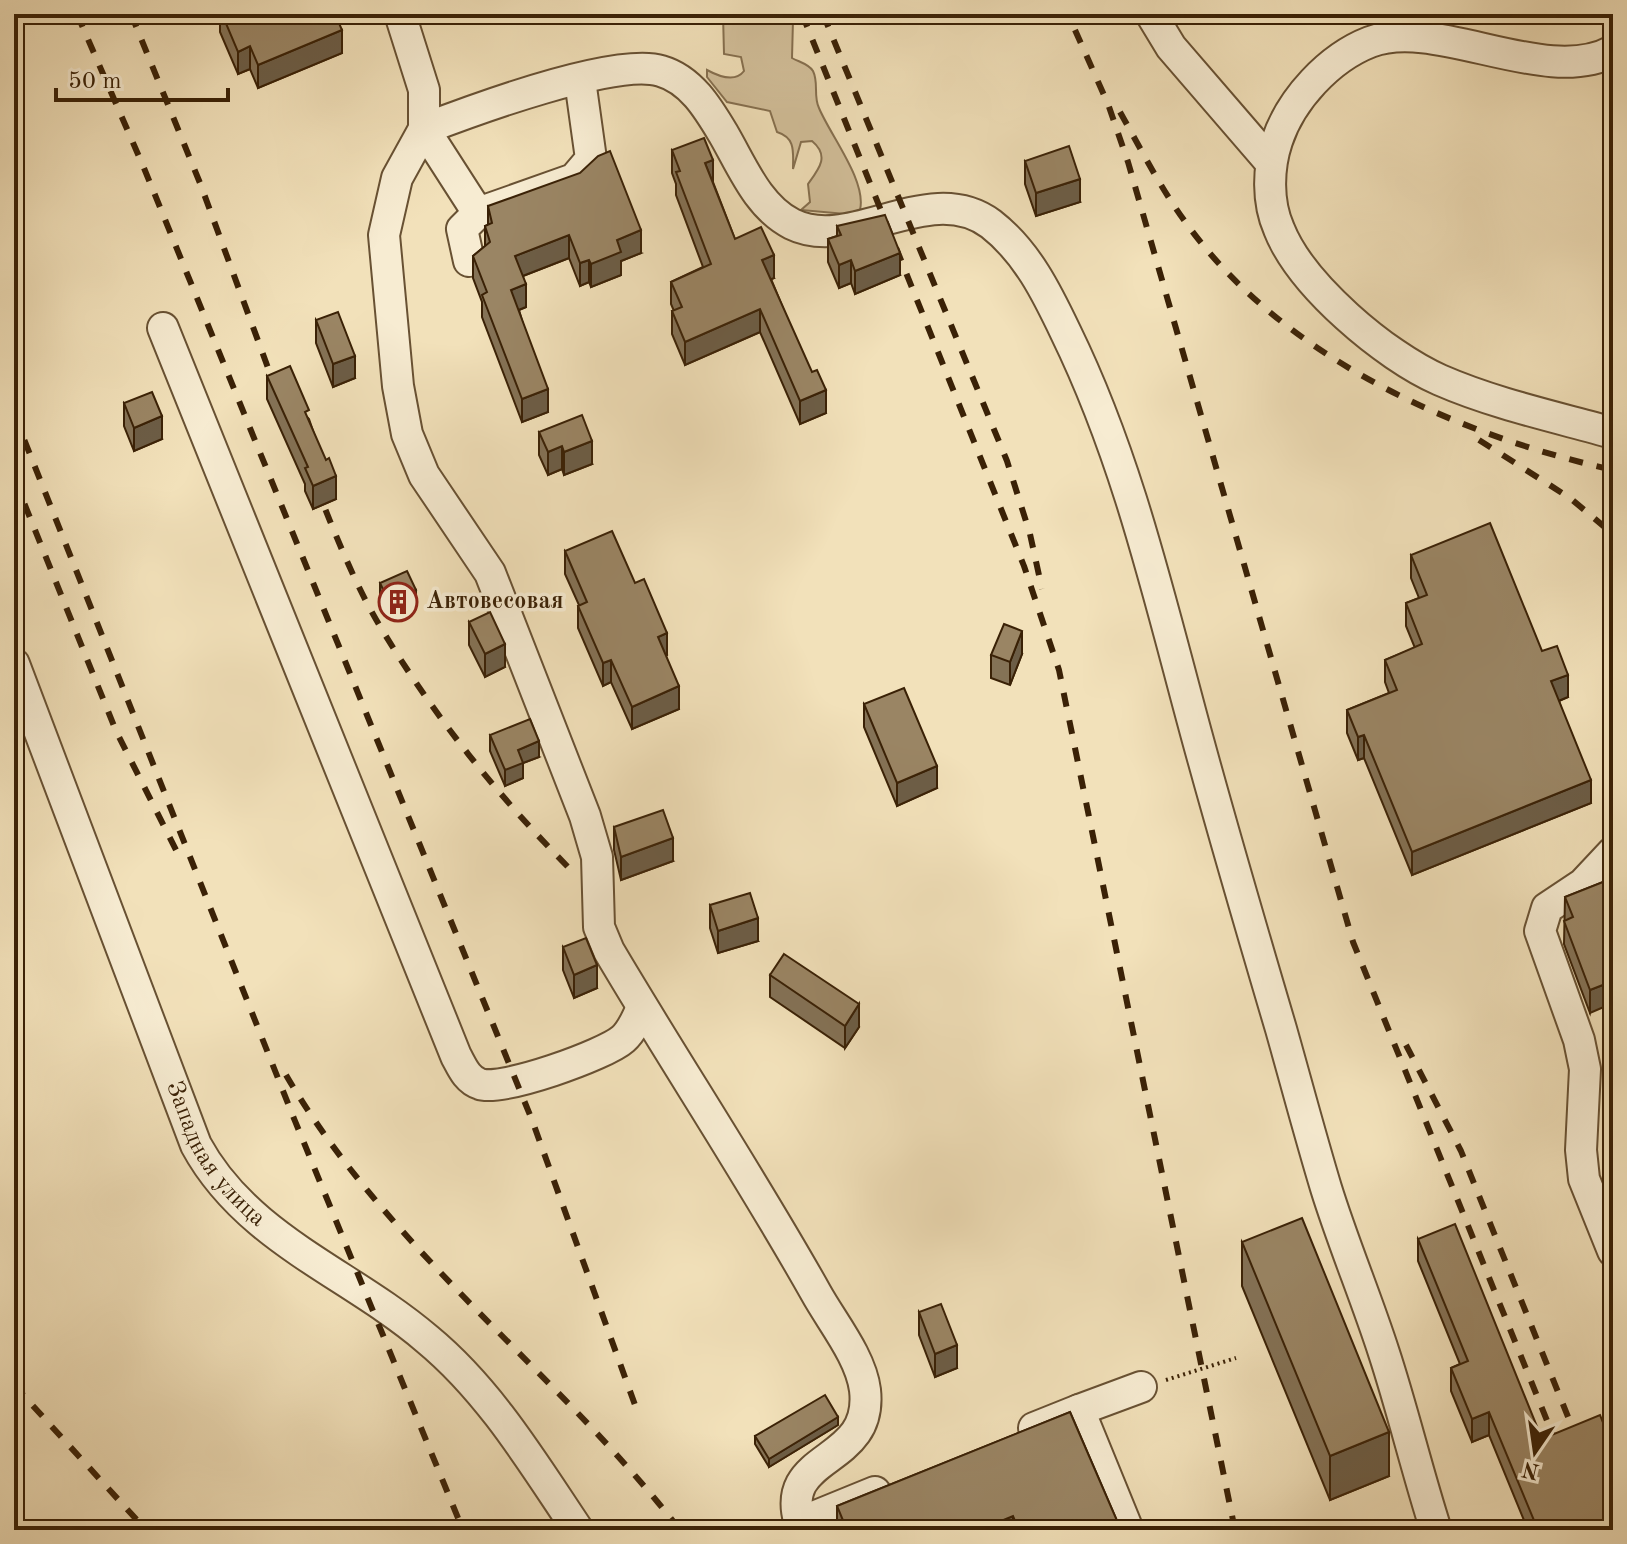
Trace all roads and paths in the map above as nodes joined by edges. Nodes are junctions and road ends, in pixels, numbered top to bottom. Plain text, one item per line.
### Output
1 (400, 14) edge
2 (1151, 14) edge
3 (1613, 51) edge
4 (580, 80) junction
5 (424, 129) junction
6 (1271, 163) junction
7 (478, 213) junction
8 (469, 261) dead end
9 (163, 328) dead end
10 (1613, 433) edge
11 (14, 664) edge
12 (1613, 852) edge
13 (642, 1007) junction
14 (1613, 1251) edge
15 (1236, 1358) dead end
16 (1141, 1387) joint
17 (1079, 1410) junction
18 (1013, 1437) edge
19 (899, 1482) edge
20 (801, 1526) edge
21 (578, 1530) edge
22 (1128, 1530) edge
23 (1436, 1530) edge

1 - 5 street
2 - 6 street
3 - 6 street
4 - 5 street
4 - 7 street
4 - 23 street
5 - 7 street
5 - 13 street
6 - 10 street
7 - 8 street
9 - 13 street
11 - 21 street, Западная улица
12 - 14 street
13 - 20 street
15 - 16 path
16 - 17 street
17 - 18 street
17 - 22 street
19 - 20 street

